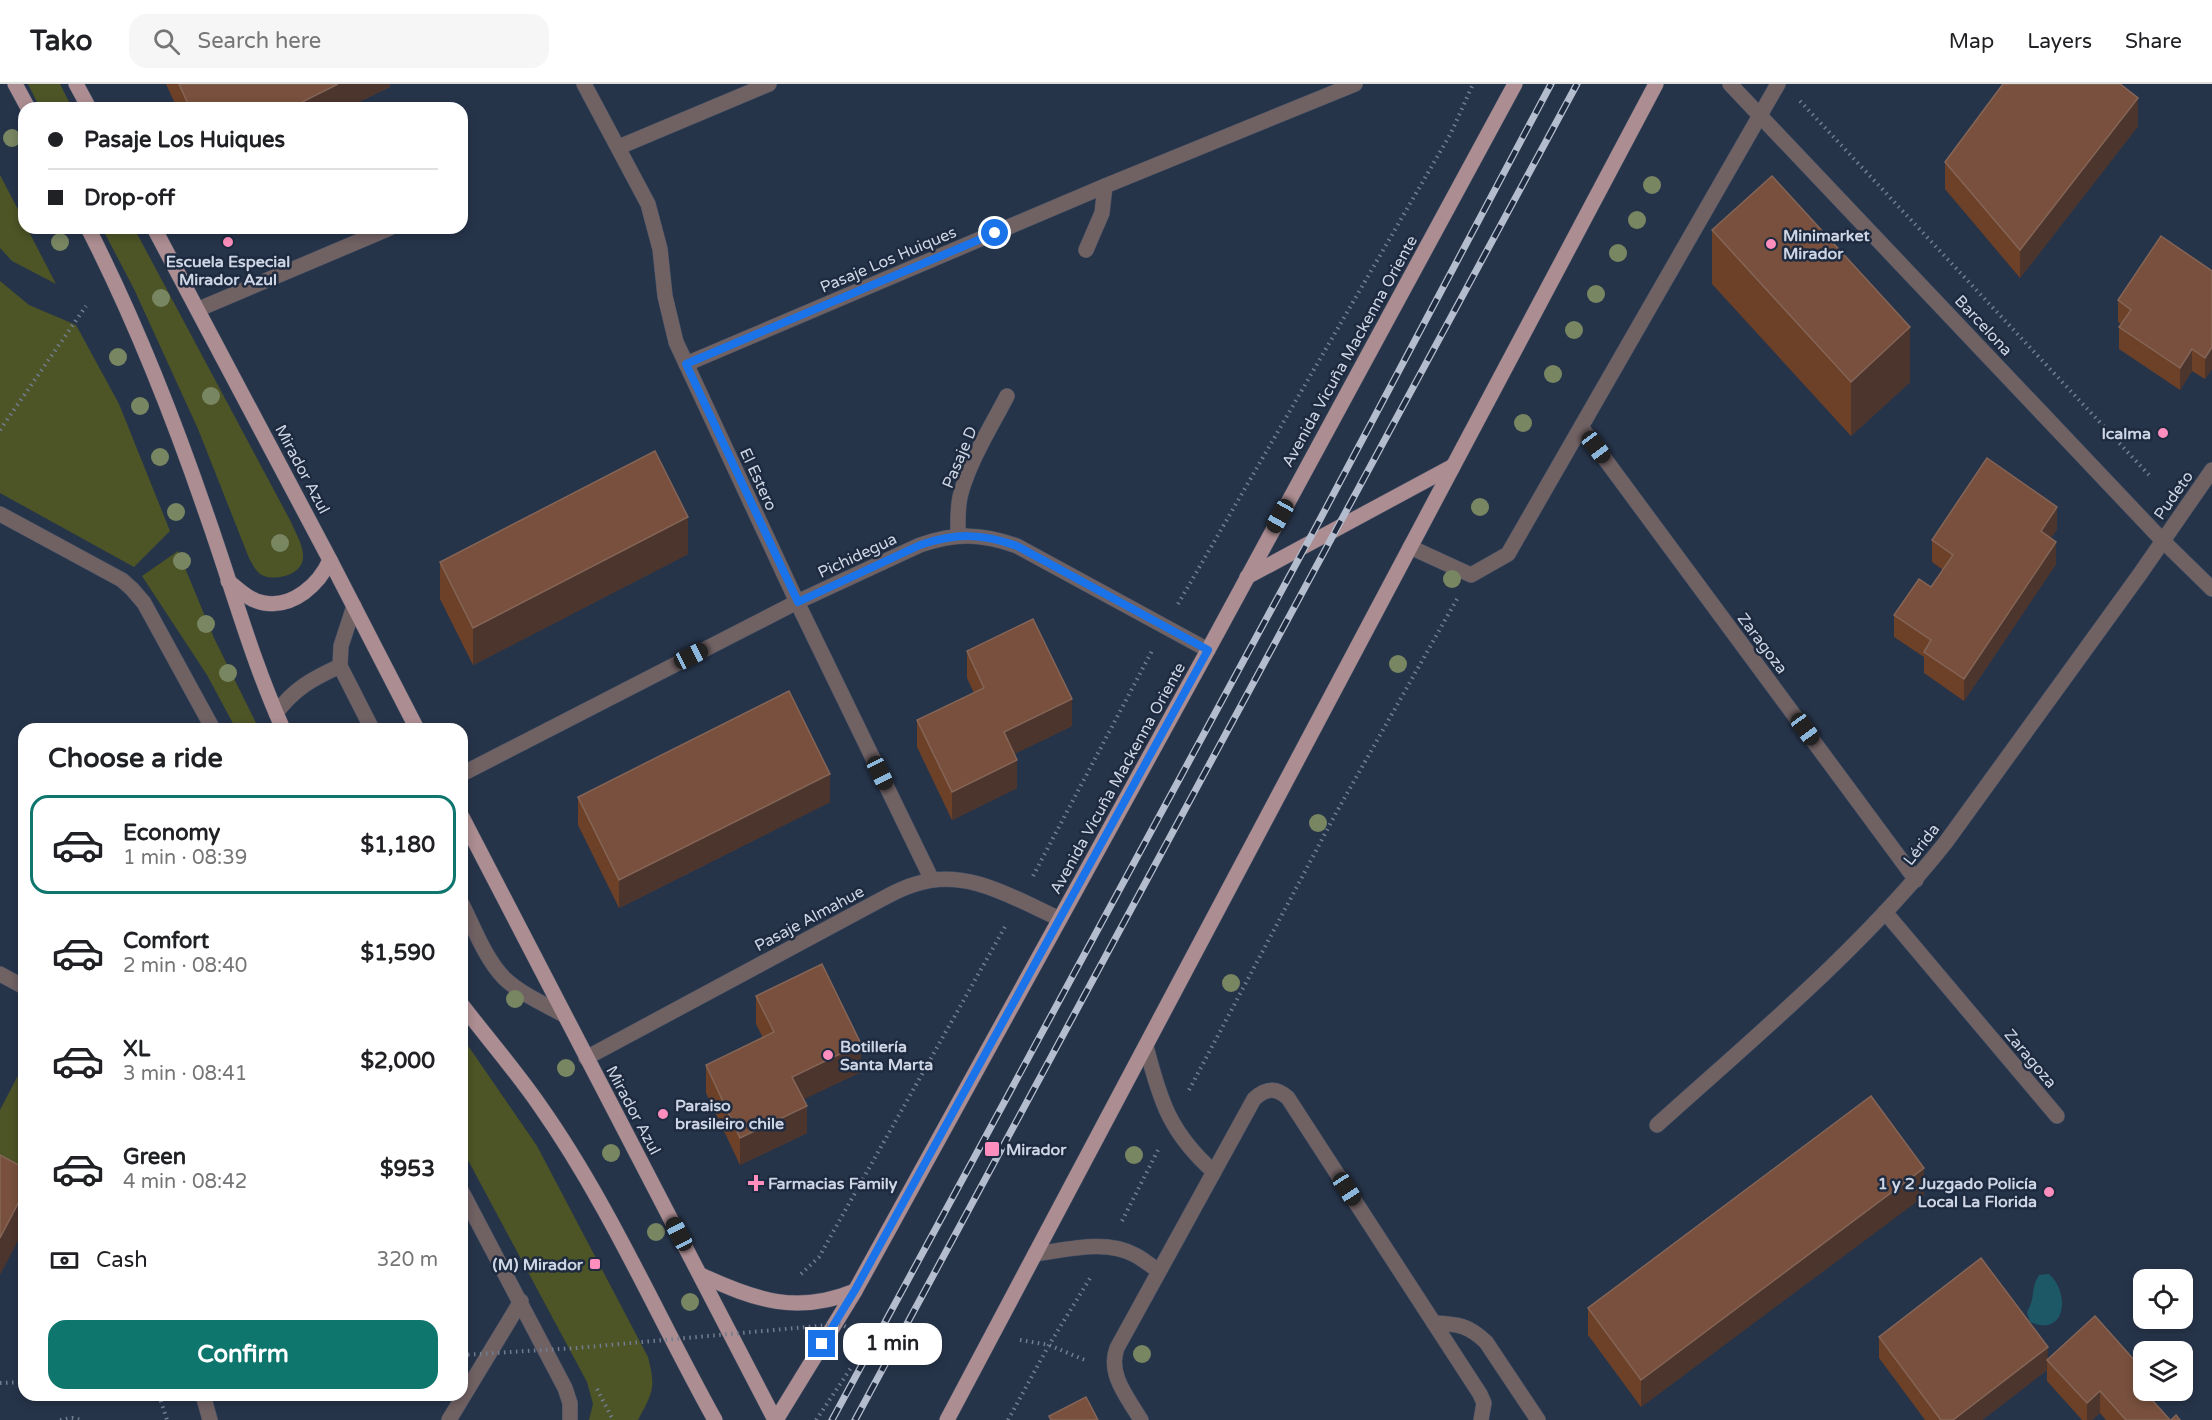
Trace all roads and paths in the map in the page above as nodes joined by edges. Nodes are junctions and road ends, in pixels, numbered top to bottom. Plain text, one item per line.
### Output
1 (15, 84) edge
2 (76, 84) edge
3 (584, 84) edge
4 (769, 84) edge
5 (1355, 84) edge
6 (1473, 84) edge
7 (1656, 84) edge
8 (1730, 84) edge
9 (1778, 84) edge
10 (1512, 85) edge
11 (1800, 101) dead end
12 (25, 102) edge
13 (86, 102) edge
14 (1760, 115) junction
15 (618, 147) junction
16 (1105, 186) junction
17 (91, 234) edge
18 (157, 234) edge
19 (376, 234) edge
20 (1086, 250) dead end
21 (86, 306) dead end
22 (199, 309) junction
23 (686, 364) junction
24 (1007, 396) dead end
25 (1582, 428) junction
26 (0, 430) edge
27 (1453, 466) junction
28 (2212, 470) edge
29 (2150, 475) dead end
30 (0, 514) edge
31 (958, 535) junction
32 (2163, 540) junction
33 (1410, 548) junction
34 (330, 560) junction
35 (1471, 574) junction
36 (1247, 578) junction
37 (228, 581) junction
38 (2212, 589) edge
39 (798, 602) junction
40 (354, 606) junction
41 (1165, 627) junction
42 (1208, 650) junction
43 (340, 666) junction
44 (276, 713) junction
45 (210, 723) edge
46 (281, 723) edge
47 (369, 723) edge
48 (414, 723) edge
49 (468, 771) edge
50 (468, 829) edge
51 (932, 880) junction
52 (1916, 880) junction
53 (1020, 901) junction
54 (1885, 912) junction
55 (468, 915) edge
56 (1060, 919) junction
57 (0, 974) edge
58 (18, 984) edge
59 (468, 1013) edge
60 (564, 1015) junction
61 (1146, 1046) junction
62 (586, 1058) junction
63 (2057, 1116) dead end
64 (1172, 1124) junction
65 (1657, 1125) dead end
66 (1214, 1172) junction
67 (468, 1203) edge
68 (1109, 1248) junction
69 (1035, 1254) junction
70 (1159, 1271) junction
71 (701, 1275) junction
72 (855, 1290) junction
73 (521, 1301) junction
74 (772, 1301) junction
75 (1434, 1323) junction
76 (859, 1333) dead end
77 (993, 1335) junction
78 (1049, 1345) junction
79 (468, 1355) edge
80 (744, 1361) junction
81 (850, 1368) dead end
82 (1116, 1374) junction
83 (18, 1382) edge
84 (0, 1383) edge
85 (468, 1387) edge
86 (161, 1401) edge
87 (205, 1401) edge
88 (460, 1401) edge
89 (60, 1420) edge
90 (82, 1420) edge
91 (167, 1420) edge
92 (210, 1420) edge
93 (448, 1420) edge
94 (570, 1420) edge
95 (715, 1420) edge
96 (775, 1420) edge
97 (816, 1420) edge
98 (947, 1420) edge
99 (1008, 1420) edge
100 (1142, 1420) edge
101 (1481, 1420) edge
102 (1538, 1420) edge

1 - 12 main road
2 - 13 main road
3 - 15 street, El Estero
4 - 15 street
5 - 16 street, Pasaje Los Huiques
6 - 41 path
7 - 27 main road
8 - 14 street, Barcelona
9 - 14 street
10 - 36 main road, Avenida Vicuña Mackenna Oriente
11 - 29 path
14 - 25 street
14 - 32 street, Barcelona
15 - 23 street, El Estero
16 - 20 street
16 - 23 street, Pasaje Los Huiques
17 - 37 main road
18 - 22 main road, Mirador Azul
19 - 22 street
21 - 26 path
22 - 34 main road, Mirador Azul
23 - 39 street, El Estero
24 - 31 street, Pasaje D
25 - 35 street
25 - 52 street, Zaragoza
27 - 33 main road
27 - 36 main road
28 - 32 street, Pudeto
30 - 45 street
31 - 39 street, Pichidegua
31 - 41 street, Pichidegua
32 - 38 street, Barcelona
32 - 52 street, Lérida
33 - 35 street
33 - 61 main road
34 - 37 main road
34 - 40 main road, Mirador Azul
35 - 64 path
36 - 42 main road, Avenida Vicuña Mackenna Oriente
37 - 44 main road
39 - 49 street, Pichidegua
39 - 51 street, El Estero
40 - 43 street
40 - 48 main road, Mirador Azul
41 - 42 street, Pichidegua
41 - 53 path
42 - 56 main road, Avenida Vicuña Mackenna Oriente
43 - 44 street
43 - 47 street
44 - 46 main road
50 - 60 main road, Mirador Azul
51 - 53 street, Pasaje Almahue
51 - 62 street, Pasaje Almahue
52 - 54 street, Lérida
53 - 56 street, Pasaje Almahue
53 - 74 path
54 - 63 street, Zaragoza
54 - 65 street, Lérida
55 - 60 street
56 - 72 main road, Avenida Vicuña Mackenna Oriente
57 - 58 street
59 - 95 main road
60 - 62 main road, Mirador Azul
61 - 64 street
61 - 69 main road
62 - 71 main road, Mirador Azul
64 - 66 street
64 - 68 path
66 - 70 street
66 - 75 street
67 - 73 street
68 - 69 street
68 - 70 street
68 - 78 path
69 - 77 main road
70 - 82 street
71 - 74 main road
71 - 80 main road, Mirador Azul
72 - 74 main road
72 - 96 main road, Avenida Vicuña Mackenna Oriente
73 - 85 street
73 - 94 street
74 - 80 path
75 - 101 street
75 - 102 street
76 - 79 path, bridge
77 - 78 path
77 - 98 main road
78 - 82 path
78 - 99 path
80 - 96 main road, Mirador Azul
81 - 97 path
82 - 100 street
83 - 84 path
86 - 91 path
87 - 92 street
88 - 93 street
89 - 90 path

